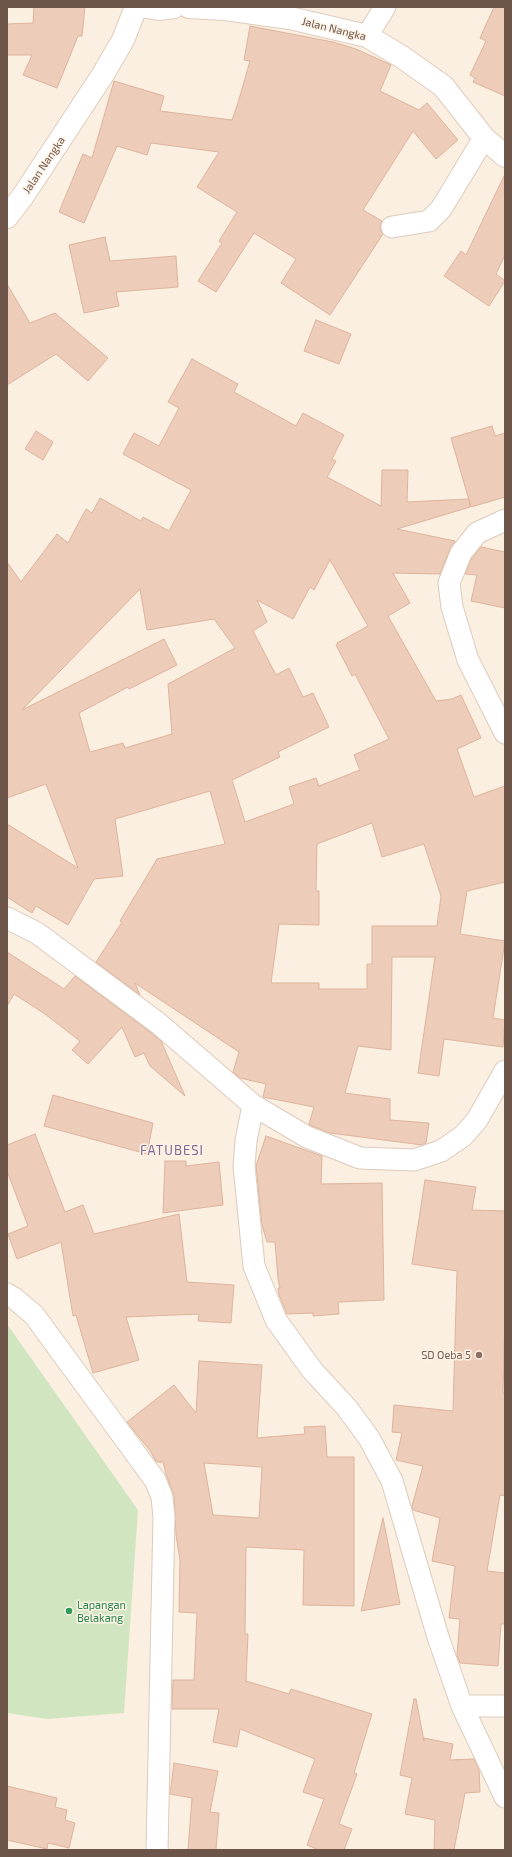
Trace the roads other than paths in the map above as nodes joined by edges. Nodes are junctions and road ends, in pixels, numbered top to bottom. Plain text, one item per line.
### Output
1 (136, 7) edge
2 (147, 7) edge
3 (174, 7) edge
4 (190, 7) edge
5 (385, 7) edge
6 (367, 36) junction
7 (484, 138) junction
8 (505, 156) edge
9 (7, 217) edge
10 (392, 226) dead end
11 (505, 520) edge
12 (505, 733) edge
13 (7, 918) edge
14 (505, 1071) edge
15 (253, 1105) junction
16 (7, 1294) edge
17 (462, 1706) junction
18 (505, 1706) edge
19 (505, 1797) edge
20 (157, 1850) edge

1 - 9 street, Jalan Nangka
2 - 3 street
4 - 6 street, Jalan Nangka
5 - 6 street
6 - 7 street, Jalan Nangka
7 - 8 street, Jalan Nangka
7 - 10 street
11 - 12 street
13 - 15 street
14 - 15 street
15 - 17 street
16 - 20 street
17 - 18 street
17 - 19 street

